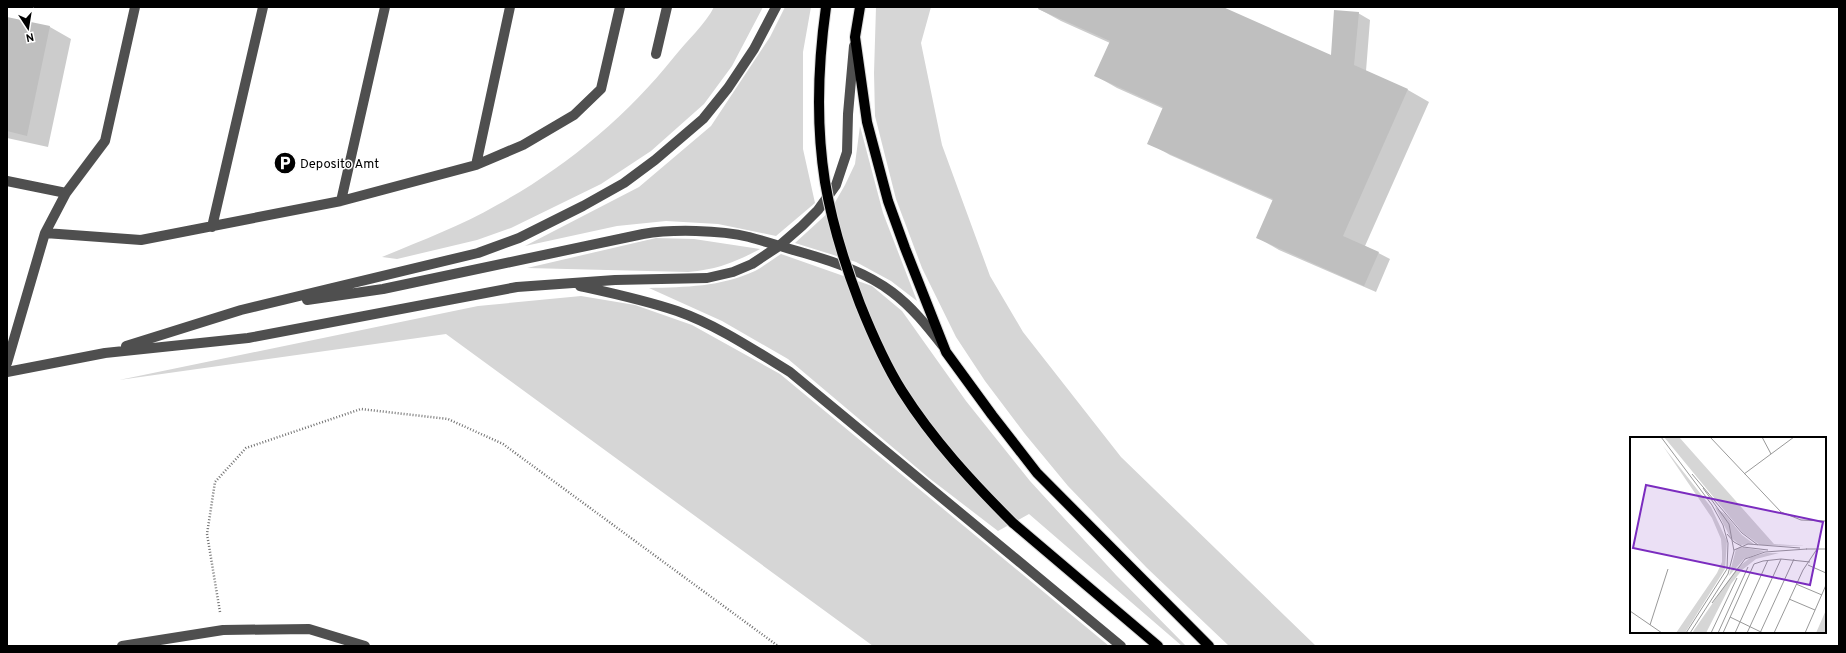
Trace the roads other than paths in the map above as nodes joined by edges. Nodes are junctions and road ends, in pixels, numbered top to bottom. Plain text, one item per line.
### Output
1 (135, 7) edge
2 (263, 7) edge
3 (385, 7) edge
4 (510, 7) edge
5 (620, 7) edge
6 (667, 7) edge
7 (776, 7) edge
8 (826, 7) edge
9 (860, 7) edge
10 (855, 37) junction
11 (656, 54) dead end
12 (476, 165) junction
13 (7, 181) edge
14 (66, 193) junction
15 (341, 201) junction
16 (212, 227) junction
17 (45, 233) junction
18 (779, 246) junction
19 (570, 284) junction
20 (241, 310) junction
21 (946, 352) junction
22 (105, 353) junction
23 (7, 363) edge
24 (7, 372) edge
25 (122, 646) edge
26 (365, 646) edge
27 (1121, 646) edge
28 (1158, 646) edge
29 (1209, 646) edge

1 - 14 street
2 - 16 street
3 - 15 street
4 - 12 street
5 - 12 street
6 - 11 street
7 - 20 street
8 - 28 main road, bridge
9 - 10 main road
10 - 18 street
10 - 21 main road
12 - 15 street
13 - 14 street
14 - 17 street
15 - 16 street
16 - 17 street
17 - 23 street
18 - 19 street
18 - 20 street
18 - 21 street
19 - 22 street
19 - 27 street
20 - 22 street
21 - 29 main road
22 - 24 street
25 - 26 street

